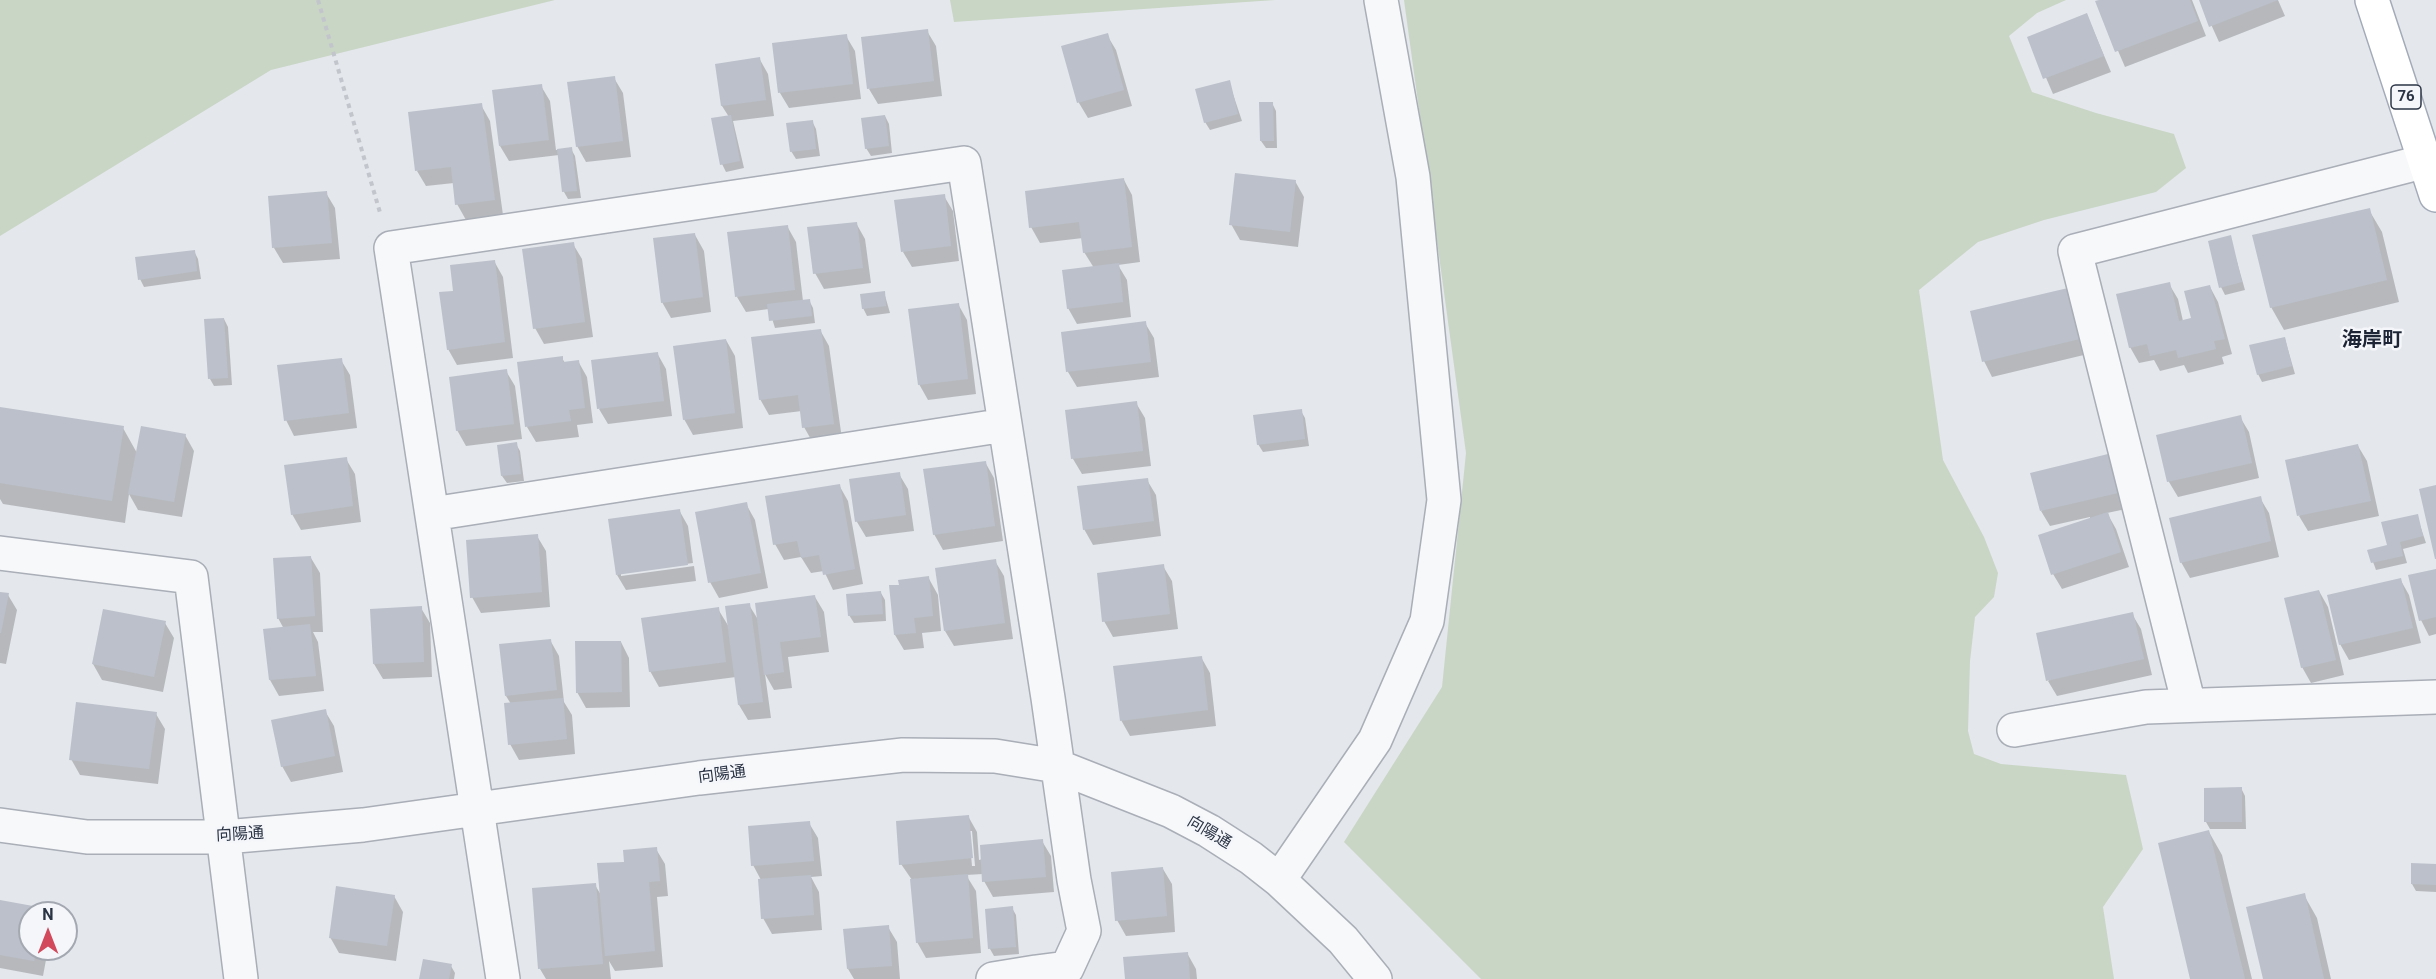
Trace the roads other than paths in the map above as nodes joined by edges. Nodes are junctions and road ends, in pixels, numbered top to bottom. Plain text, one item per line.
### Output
1 (1381, 0) edge
2 (2372, 0) edge
3 (2426, 161) junction
4 (2436, 195) edge
5 (1005, 425) junction
6 (432, 514) junction
7 (0, 553) edge
8 (2436, 697) edge
9 (2189, 705) junction
10 (2014, 730) dead end
11 (1058, 766) junction
12 (478, 809) junction
13 (0, 825) edge
14 (225, 837) junction
15 (1279, 880) junction
16 (1036, 976) edge
17 (241, 979) edge
18 (503, 979) edge
19 (993, 979) edge
20 (1375, 979) edge

1 - 15 street
2 - 3 main road, 76
3 - 4 main road, 76
3 - 9 street
5 - 6 street
5 - 6 street
5 - 11 street
6 - 12 street
7 - 14 street
8 - 9 street
9 - 10 street
11 - 12 street, 向陽通
11 - 15 street, 向陽通
11 - 16 street
12 - 14 street, 向陽通
12 - 18 street
13 - 14 street, 向陽通
14 - 17 street
15 - 20 street, 向陽通
16 - 19 street

